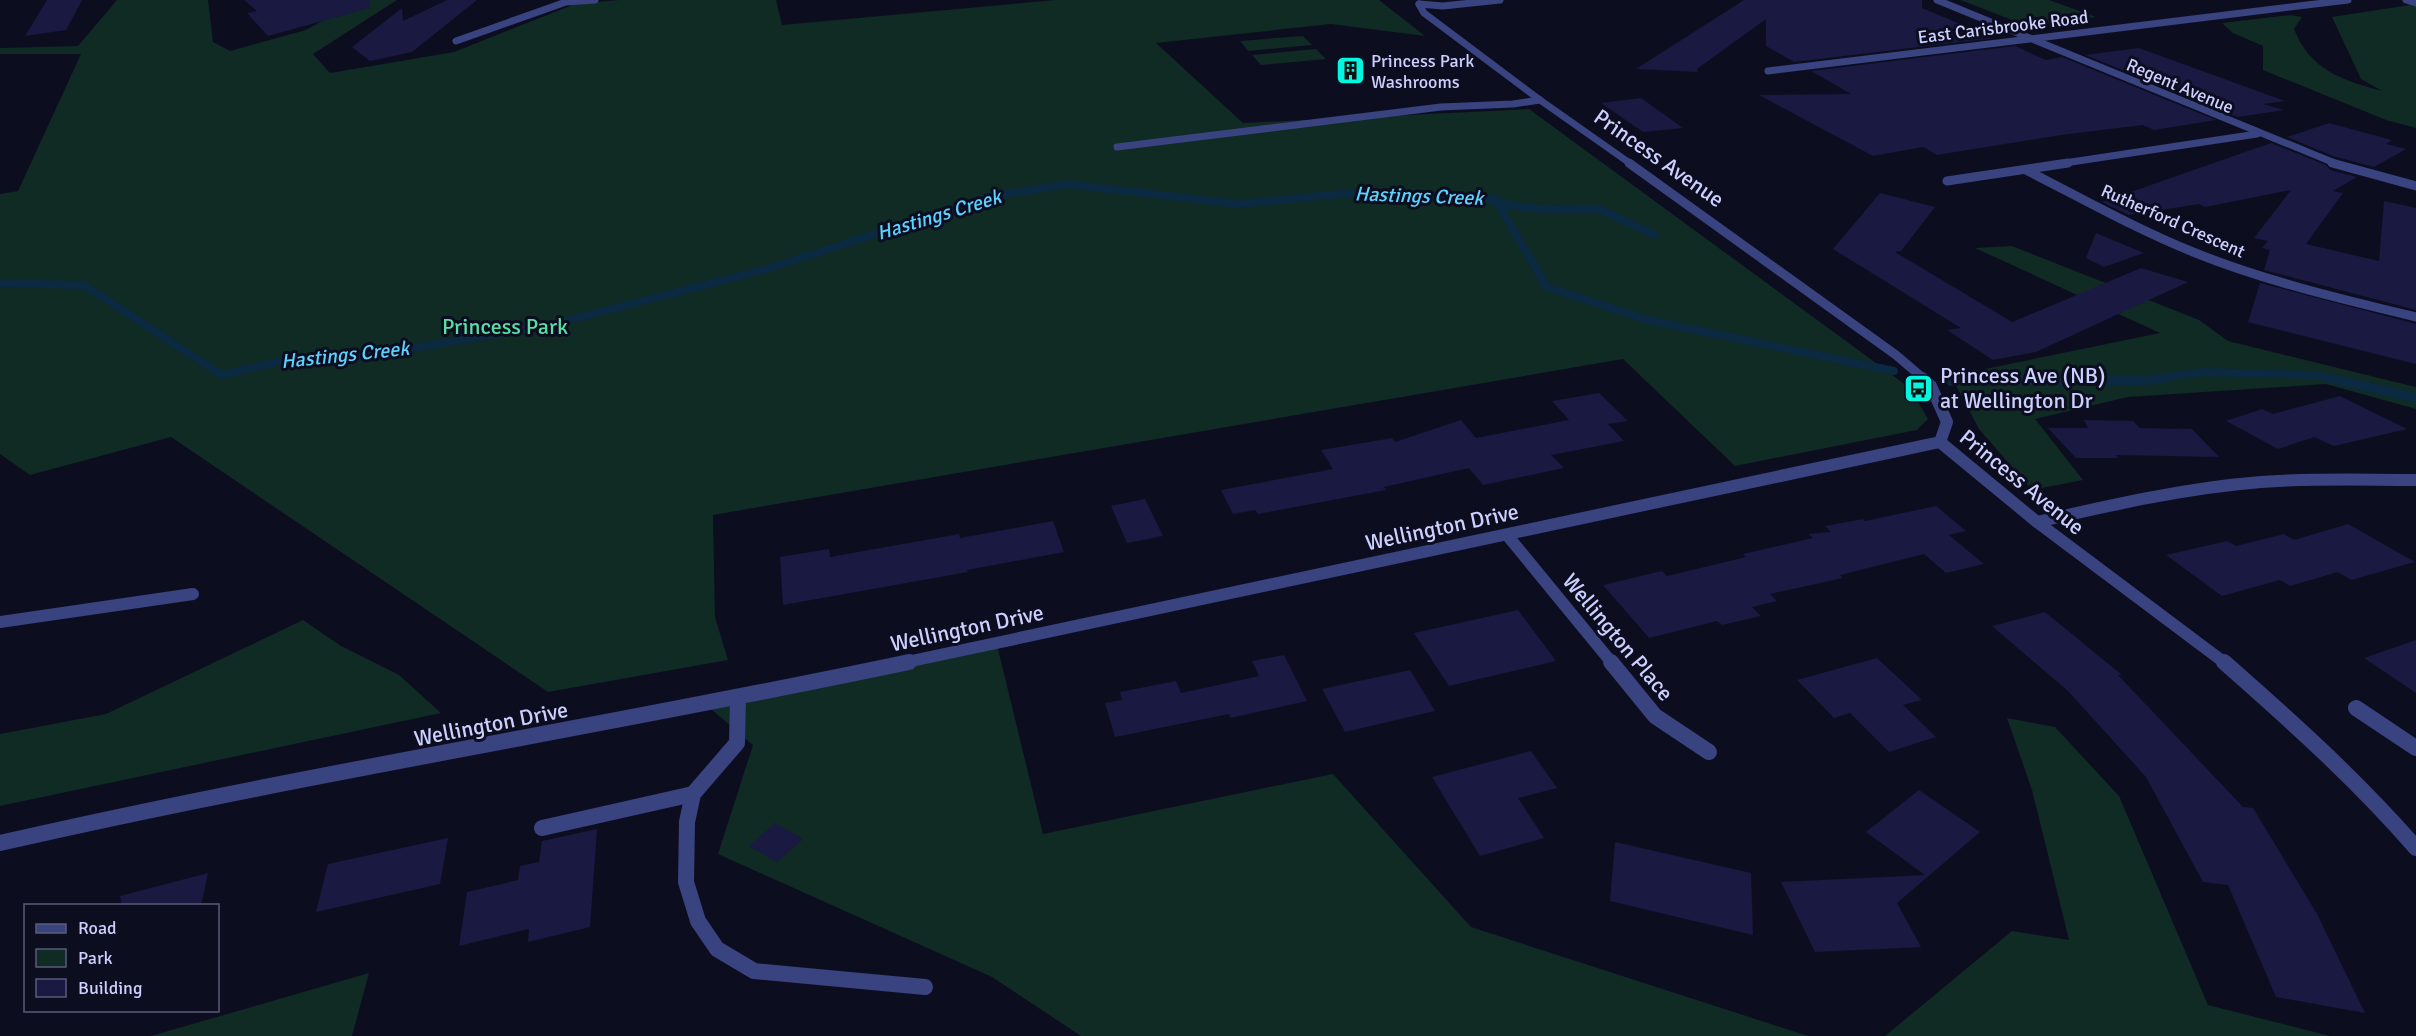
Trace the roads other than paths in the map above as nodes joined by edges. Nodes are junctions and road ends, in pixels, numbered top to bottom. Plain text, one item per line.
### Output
1 (596, 0) edge
2 (1500, 0) edge
3 (1937, 0) edge
4 (2348, 0) edge
5 (2406, 0) edge
6 (563, 1) edge
7 (2416, 3) edge
8 (2030, 39) junction
9 (456, 41) dead end
10 (1768, 72) dead end
11 (1540, 100) junction
12 (2257, 134) junction
13 (1117, 147) dead end
14 (2026, 170) junction
15 (1947, 181) dead end
16 (2416, 186) edge
17 (2416, 317) edge
18 (1940, 442) junction
19 (2416, 480) edge
20 (2037, 522) junction
21 (1507, 535) junction
22 (193, 594) dead end
23 (0, 622) edge
24 (738, 698) junction
25 (2356, 708) dead end
26 (2416, 748) edge
27 (1709, 752) dead end
28 (693, 794) junction
29 (542, 828) dead end
30 (0, 843) edge
31 (2416, 848) edge
32 (925, 987) dead end

1 - 6 street
2 - 11 street, Princess Avenue
3 - 8 street, Regent Avenue
4 - 8 street, East Carisbrooke Road
5 - 7 street
6 - 9 street
8 - 10 street, East Carisbrooke Road
8 - 12 street, Regent Avenue
11 - 13 street
11 - 18 street, Princess Avenue
12 - 14 street, Rutherford Crescent
12 - 16 street, Regent Avenue
14 - 15 street, Rutherford Crescent
14 - 17 street, Rutherford Crescent
18 - 20 street, Princess Avenue
18 - 21 street, Wellington Drive
19 - 20 street
20 - 31 street, Princess Avenue
21 - 24 street, Wellington Drive
21 - 27 street, Wellington Place
22 - 23 street
24 - 28 street
24 - 30 street, Wellington Drive
25 - 26 street
28 - 29 street
28 - 32 street

